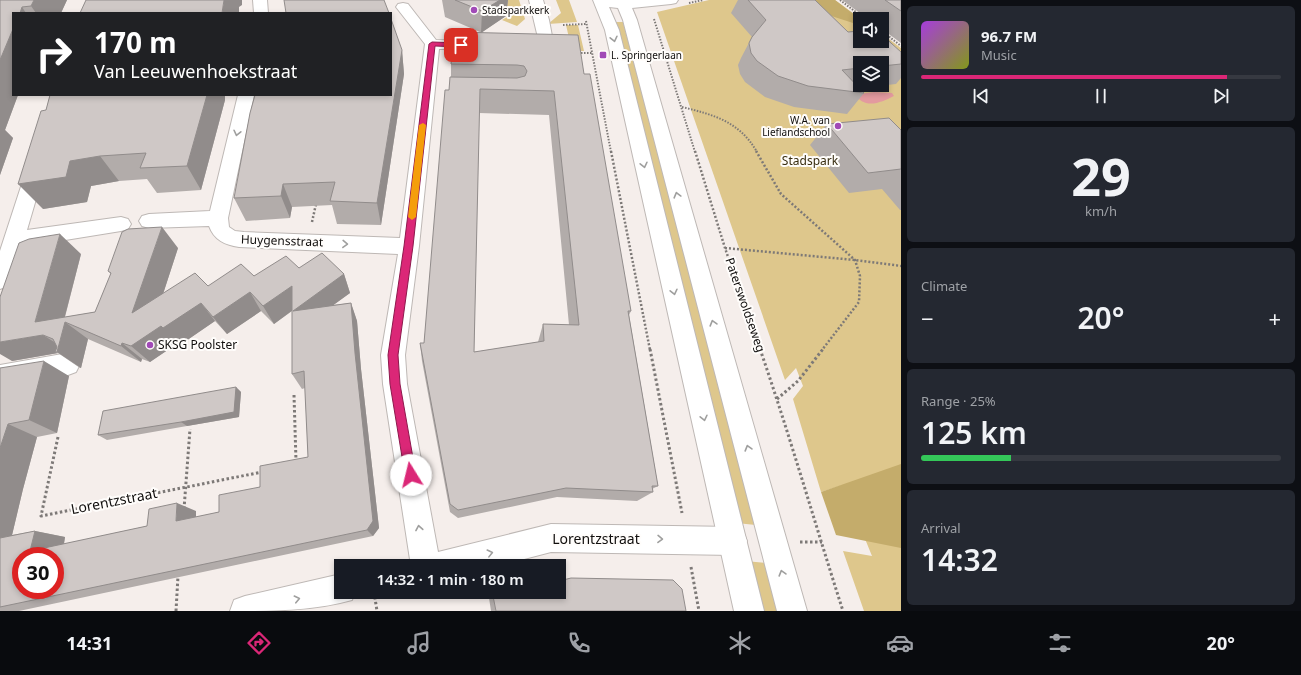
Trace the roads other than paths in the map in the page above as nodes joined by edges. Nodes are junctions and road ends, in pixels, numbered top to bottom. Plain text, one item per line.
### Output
1 (260, 0) edge
2 (536, 0) edge
3 (671, 0) edge
4 (617, 2) edge
5 (405, 4) edge
6 (388, 9) edge
7 (261, 12) edge
8 (432, 44) junction
9 (494, 46) edge
10 (516, 46) edge
11 (246, 96) edge
12 (42, 148) edge
13 (218, 218) junction
14 (149, 221) dead end
15 (121, 224) dead end
16 (14, 240) junction
17 (409, 246) junction
18 (0, 280) edge
19 (68, 364) dead end
20 (0, 376) edge
21 (733, 540) junction
22 (425, 559) edge
23 (467, 559) edge
24 (334, 591) edge
25 (256, 610) edge
26 (749, 611) edge
27 (792, 611) edge

1 - 7 street
2 - 10 street
3 - 4 street
4 -> 21 street
27 -> 4 street
5 - 6 street
5 - 8 street
8 - 9 street
8 - 17 street
11 -> 13 street
12 - 16 street
13 - 14 street
13 -> 17 street, Huygensstraat
15 - 16 street
16 - 18 street
22 -> 17 street
19 - 20 street
23 -> 21 street, Lorentzstraat
21 - 26 street
25 -> 24 street

